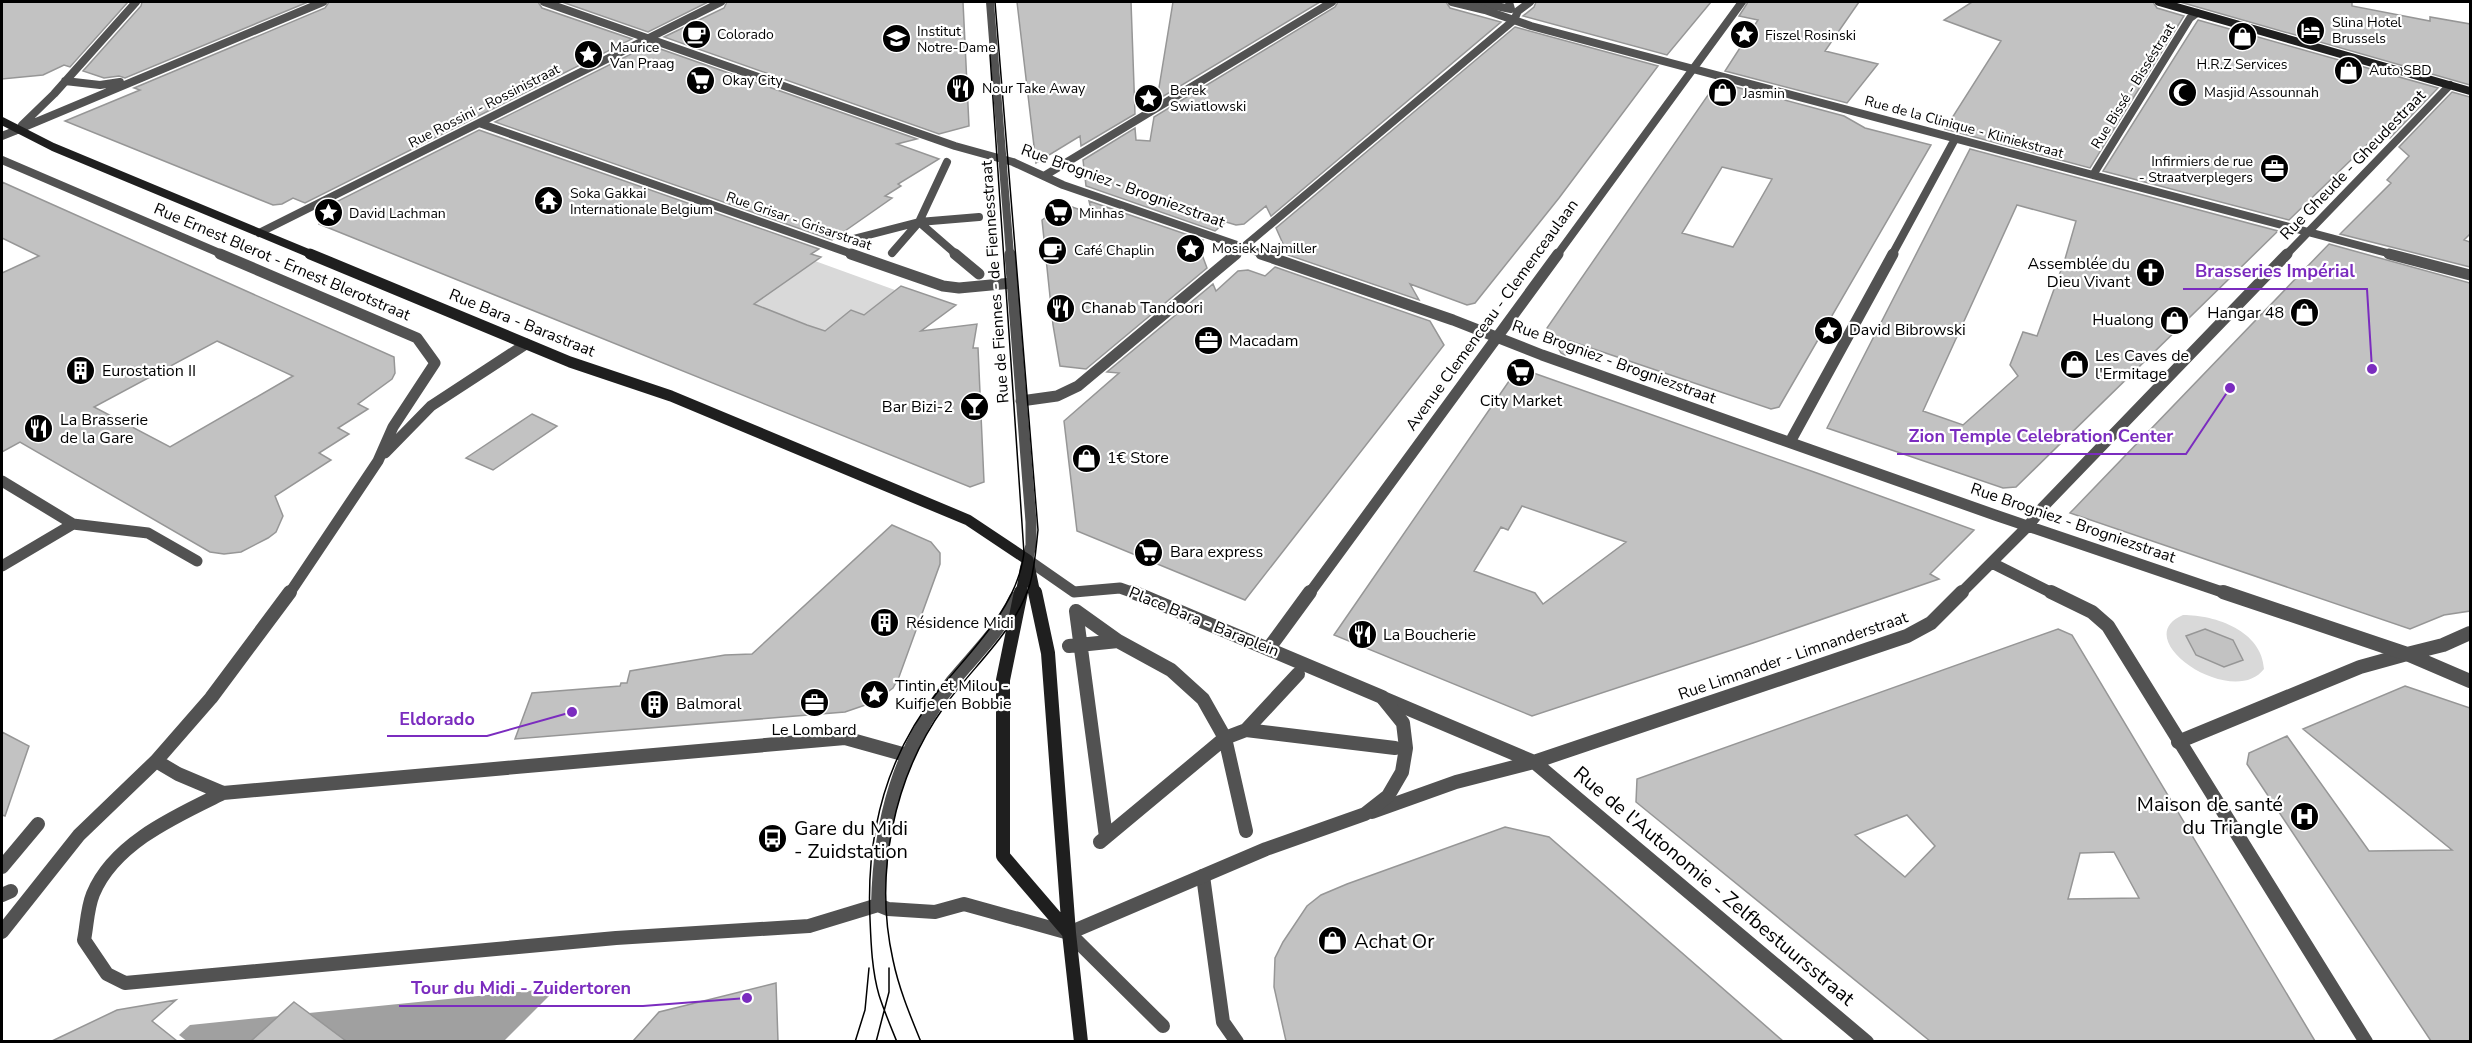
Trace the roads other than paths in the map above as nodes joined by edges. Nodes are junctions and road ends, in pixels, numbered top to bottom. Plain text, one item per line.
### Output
1 (136, 2) edge
2 (323, 2) edge
3 (544, 2) edge
4 (721, 2) edge
5 (990, 2) edge
6 (1332, 2) edge
7 (1452, 2) edge
8 (1476, 2) edge
9 (1509, 2) edge
10 (1530, 2) edge
11 (1742, 2) edge
12 (2159, 2) edge
13 (2197, 13) junction
14 (1514, 20) junction
15 (649, 38) junction
16 (1692, 69) junction
17 (147, 74) junction
18 (65, 81) junction
19 (2450, 85) junction
20 (2470, 91) edge
21 (2, 121) edge
22 (478, 123) junction
23 (17, 130) junction
24 (2, 136) edge
25 (1955, 139) junction
26 (2, 160) edge
27 (1002, 161) junction
28 (947, 162) dead end
29 (2094, 175) junction
30 (1044, 176) junction
31 (979, 218) dead end
32 (919, 222) junction
33 (2308, 232) junction
34 (259, 233) junction
35 (854, 239) dead end
36 (1242, 247) junction
37 (892, 253) dead end
38 (979, 274) dead end
39 (2470, 275) edge
40 (1012, 283) junction
41 (1496, 337) junction
42 (526, 344) junction
43 (1021, 401) junction
44 (1790, 442) junction
45 (378, 461) junction
46 (2, 481) edge
47 (73, 524) junction
48 (2029, 525) junction
49 (1028, 560) junction
50 (197, 561) dead end
51 (1992, 563) junction
52 (2, 566) edge
53 (2470, 633) edge
54 (1118, 641) junction
55 (1075, 646) junction
56 (1269, 648) junction
57 (2407, 654) junction
58 (1298, 674) dead end
59 (2470, 681) edge
60 (1382, 697) junction
61 (1246, 730) junction
62 (1225, 738) junction
63 (2178, 742) junction
64 (1395, 748) dead end
65 (906, 755) junction
66 (156, 761) junction
67 (1534, 762) junction
68 (223, 793) junction
69 (1365, 814) junction
70 (38, 824) dead end
71 (1246, 831) dead end
72 (2, 867) edge
73 (1203, 876) junction
74 (878, 905) junction
75 (2, 932) edge
76 (1069, 933) junction
77 (1163, 1026) dead end
78 (1081, 1041) edge
79 (1237, 1041) edge
80 (1867, 1041) edge
81 (2366, 1041) edge

1 - 18 street
2 - 17 street
3 - 15 street, Rue Brogniez - Brogniezstraat
4 - 15 street, Rue Rossini - Rossinistraat
5 - 27 street, Rue de Fiennes - de Fiennesstraat
6 - 30 street
7 - 14 street, Rue de la Clinique - Kliniekstraat
8 - 9 street
10 - 14 street
11 - 16 street, Avenue Clemenceau - Clemenceaulaan
12 - 13 main road
13 - 19 main road
13 - 29 street, Rue Bissé - Bisséstraat
14 - 16 street, Rue de la Clinique - Kliniekstraat
14 - 36 street
15 - 22 street, Rue Rossini - Rossinistraat
15 - 27 street, Rue Brogniez - Brogniezstraat
16 - 25 street, Rue de la Clinique - Kliniekstraat
16 - 41 street, Avenue Clemenceau - Clemenceaulaan
17 - 18 street
17 - 23 street
18 - 23 street
19 - 20 main road
19 - 33 street, Rue Gheude - Gheudestraat
21 - 23 main road, Rue Bara - Barastraat
22 - 34 street, Rue Rossini - Rossinistraat
22 - 40 street, Rue Grisar - Grisarstraat
23 - 24 street
23 - 34 main road, Rue Bara - Barastraat
25 - 29 street, Rue de la Clinique - Kliniekstraat
25 - 44 street
26 - 45 street, Rue Ernest Blerot - Ernest Blerotstraat
27 - 30 street, Rue Brogniez - Brogniezstraat
27 - 40 street, Rue de Fiennes - de Fiennesstraat
28 - 32 street
29 - 33 street, Rue de la Clinique - Kliniekstraat
30 - 36 street, Rue Brogniez - Brogniezstraat
31 - 32 street
32 - 35 street
32 - 37 street
32 - 38 street
33 - 39 street, Rue de la Clinique - Kliniekstraat
33 - 48 street, Rue Gheude - Gheudestraat
34 - 42 main road, Rue Bara - Barastraat
36 - 41 street, Rue Brogniez - Brogniezstraat
36 - 43 street
40 - 43 street, Rue de Fiennes - de Fiennesstraat
41 - 44 street, Rue Brogniez - Brogniezstraat
41 - 56 street, Avenue Clemenceau - Clemenceaulaan
42 - 45 street, Rue Ernest Blerot - Ernest Blerotstraat
42 - 49 main road, Rue Bara - Barastraat
43 - 49 street, Rue de Fiennes - de Fiennesstraat
44 - 48 street, Rue Brogniez - Brogniezstraat
45 - 66 street, Rue Ernest Blerot - Ernest Blerotstraat
46 - 47 street
47 - 50 street
47 - 52 street
48 - 51 street, Rue Limnander - Limnanderstraat
48 - 57 street, Rue Brogniez - Brogniezstraat
49 - 56 street, Place Bara - Baraplein
49 - 65 street
49 - 76 main road
49 - 76 main road
51 - 63 street
51 - 67 street, Rue Limnander - Limnanderstraat
53 - 57 street
54 - 55 street
54 - 55 street
54 - 62 street
55 - 62 street
56 - 60 street, Place Bara - Baraplein
57 - 59 street, Rue Brogniez - Brogniezstraat
57 - 63 street
58 - 61 street
60 - 67 street, Place Bara - Baraplein
60 - 69 street, Place Bara - Baraplein
61 - 62 street
61 - 64 street
62 - 71 street
63 - 81 street
65 - 68 street
65 - 74 street
66 - 68 street
66 - 75 street, Rue Ernest Blerot - Ernest Blerotstraat
67 - 69 street, Place Bara - Baraplein
67 - 80 street, Rue de l'Autonomie - Zelfbestuursstraat
68 - 74 street
69 - 73 street, Place Bara - Baraplein
70 - 72 street
73 - 76 street, Place Bara - Baraplein
73 - 79 street
74 - 76 street
76 - 77 street
76 - 78 main road

